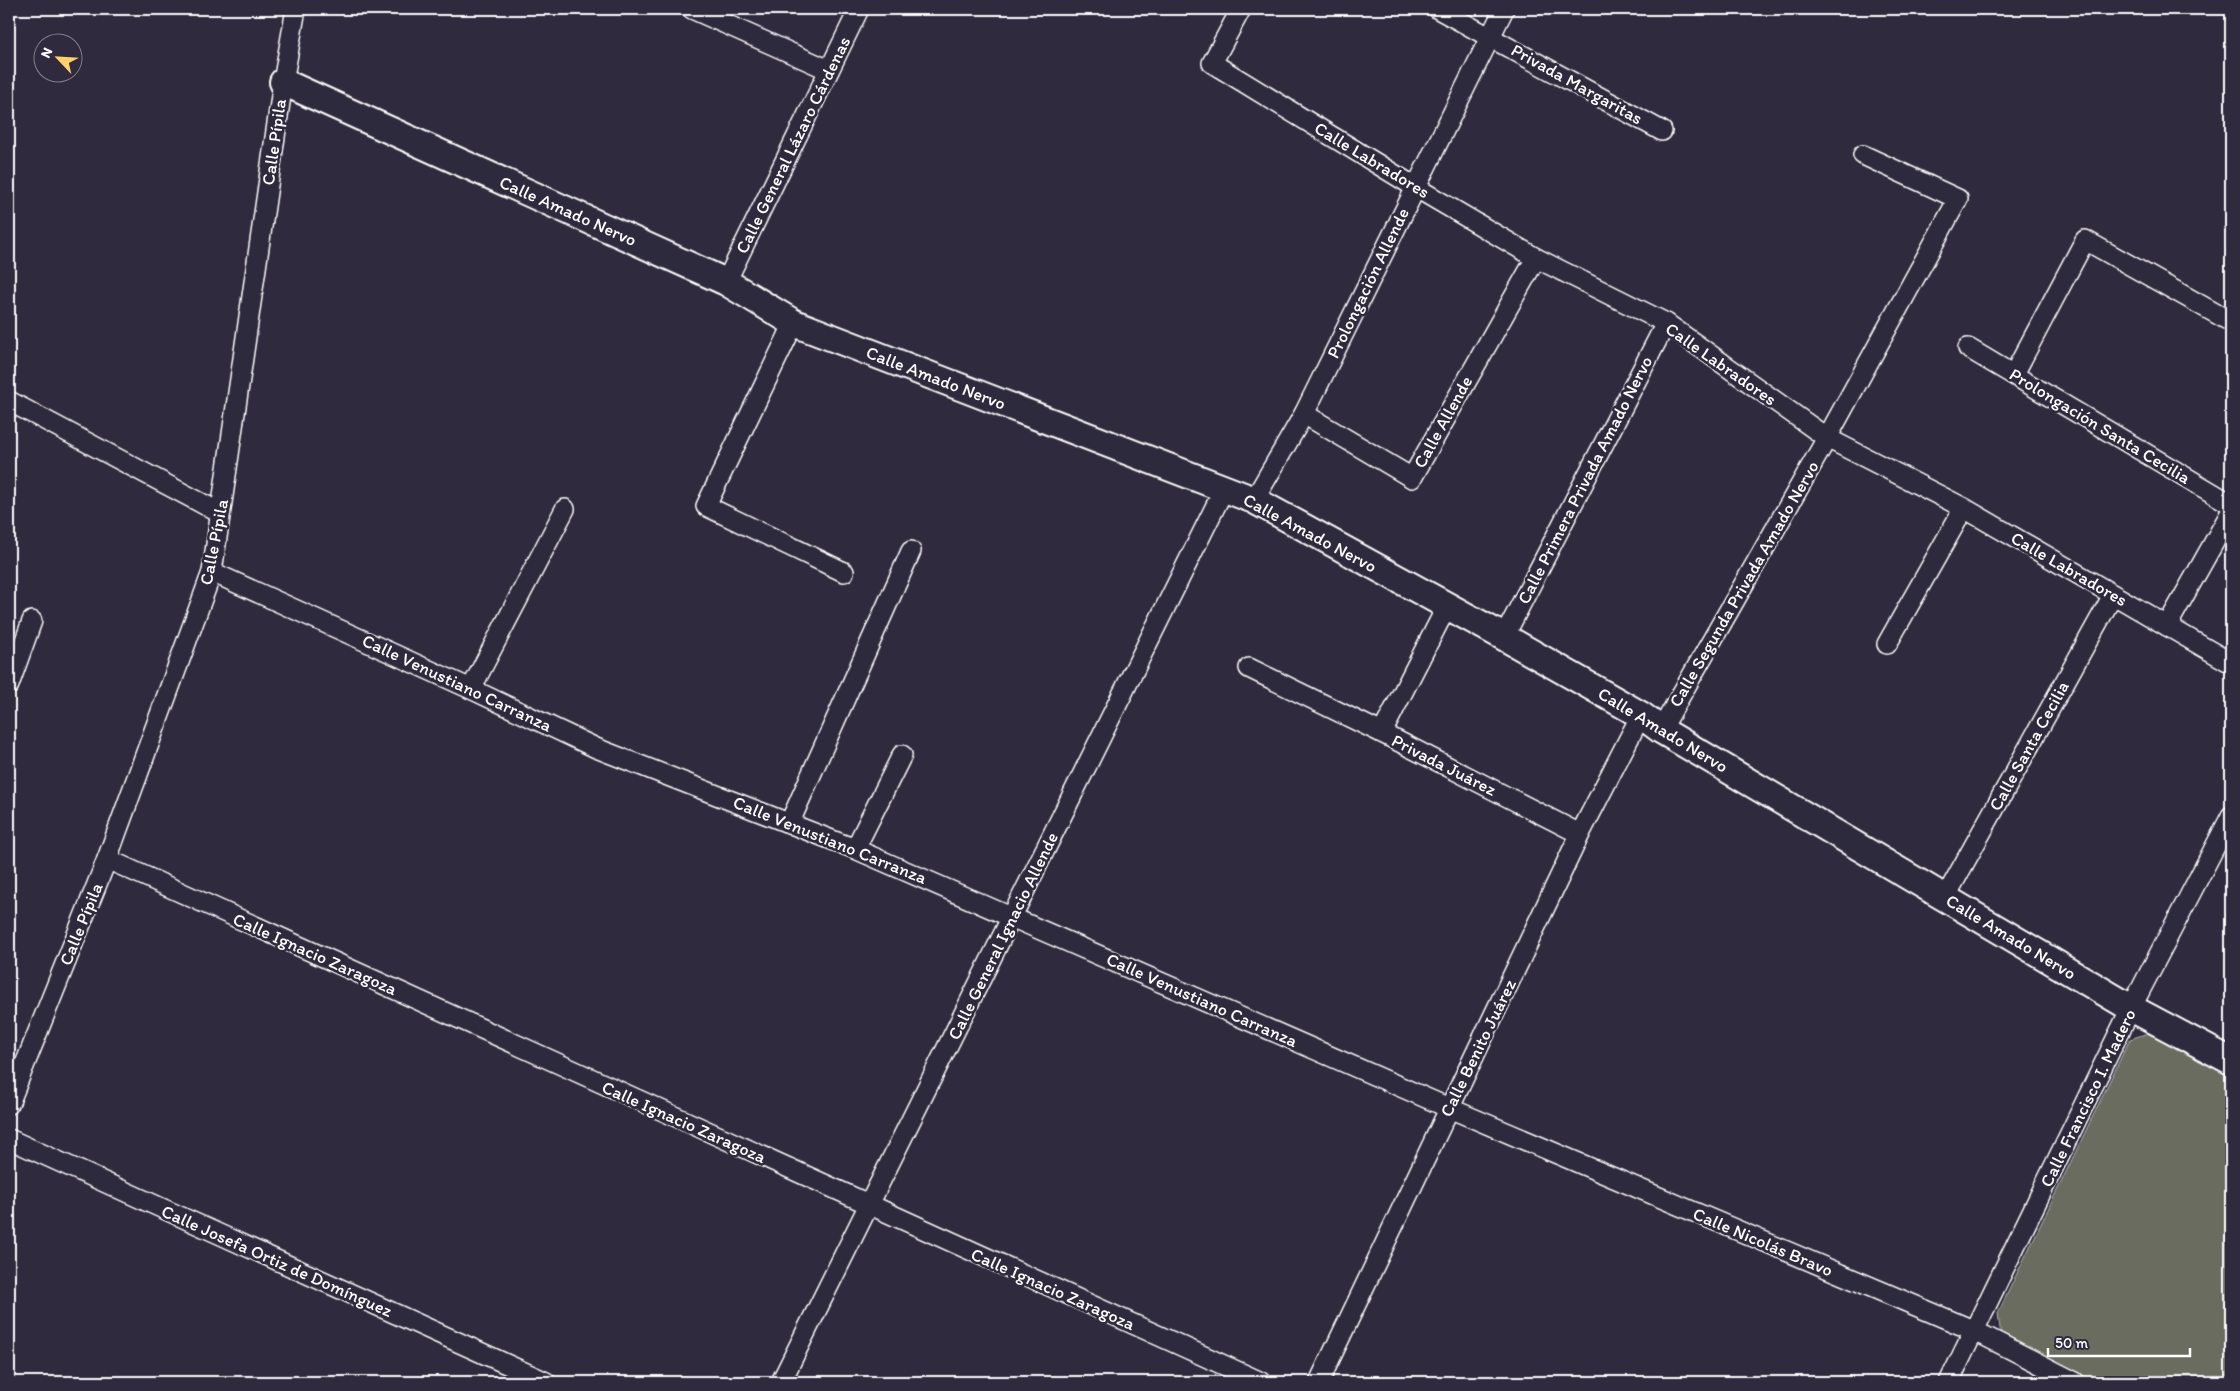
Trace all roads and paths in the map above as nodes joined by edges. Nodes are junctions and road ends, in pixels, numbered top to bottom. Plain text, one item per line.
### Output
1 (296, 9) edge
2 (692, 9) edge
3 (859, 9) edge
4 (1240, 9) edge
5 (1438, 9) edge
6 (1504, 9) edge
7 (1491, 37) junction
8 (829, 70) junction
9 (283, 82) junction
10 (1662, 131) dead end
11 (1864, 155) dead end
12 (1415, 187) junction
13 (1536, 258) junction
14 (726, 282) junction
15 (2231, 322) edge
16 (794, 323) junction
17 (1666, 324) junction
18 (1968, 348) dead end
19 (2014, 374) junction
20 (9, 401) edge
21 (1304, 414) junction
22 (1827, 438) junction
23 (1224, 490) junction
24 (1254, 500) junction
25 (2231, 504) edge
26 (1964, 508) junction
27 (565, 509) dead end
28 (2231, 512) edge
29 (220, 513) junction
30 (911, 551) dead end
31 (212, 572) junction
32 (844, 572) dead end
33 (2113, 595) junction
34 (1447, 606) junction
35 (32, 621) dead end
36 (2167, 626) junction
37 (1504, 637) junction
38 (1887, 644) dead end
39 (2231, 663) edge
40 (1249, 668) dead end
41 (9, 685) edge
42 (471, 688) junction
43 (1651, 723) junction
44 (1382, 732) junction
45 (902, 755) dead end
46 (2231, 816) edge
47 (790, 822) junction
48 (1580, 834) junction
49 (855, 849) junction
50 (108, 859) junction
51 (1945, 898) junction
52 (1012, 917) junction
53 (2131, 1008) junction
54 (2231, 1061) edge
55 (9, 1104) edge
56 (1449, 1108) junction
57 (9, 1139) edge
58 (869, 1206) junction
59 (1975, 1331) junction
60 (546, 1382) edge
61 (781, 1382) edge
62 (1261, 1382) edge
63 (1319, 1382) edge
64 (1949, 1382) edge
65 (2075, 1382) edge

1 - 9 street, Calle Pípila
2 - 8 street
3 - 8 street, Calle General Lázaro Cárdenas
4 - 12 street, Calle Labradores
5 - 7 street, Privada Margaritas
6 - 7 street, Prolongación Allende
7 - 10 street, Privada Margaritas
7 - 12 street, Prolongación Allende
8 - 14 street, Calle General Lázaro Cárdenas
9 - 14 street, Calle Amado Nervo
9 - 29 street, Calle Pípila
11 - 22 street, Calle Segunda Privada Amado Nervo
12 - 13 street, Calle Labradores
12 - 21 street, Prolongación Allende
13 - 17 street, Calle Labradores
13 - 21 street, Calle Allende
14 - 16 street, Calle Amado Nervo
15 - 19 street
16 - 23 street, Calle Amado Nervo
16 - 32 street
17 - 22 street, Calle Labradores
17 - 37 street, Calle Primera Privada Amado Nervo
18 - 19 street, Prolongación Santa Cecilia
19 - 25 street, Prolongación Santa Cecilia
20 - 29 street
21 - 24 street, Prolongación Allende
22 - 26 street, Calle Labradores
22 - 43 street, Calle Segunda Privada Amado Nervo
23 - 24 street, Calle Amado Nervo
23 - 52 street, Calle General Ignacio Allende
24 - 34 street, Calle Amado Nervo
26 - 33 street, Calle Labradores
26 - 38 street
27 - 42 street
28 - 36 street
29 - 31 street, Calle Pípila
30 - 47 street
31 - 42 street, Calle Venustiano Carranza
31 - 50 street, Calle Pípila
33 - 36 street, Calle Labradores
33 - 51 street, Calle Santa Cecilia
34 - 37 street, Calle Amado Nervo
34 - 44 street, Privada Juárez
35 - 41 street
36 - 39 street, Calle Labradores
37 - 43 street, Calle Amado Nervo
40 - 44 street
42 - 47 street, Calle Venustiano Carranza
43 - 48 street, Calle Benito Juárez
43 - 51 street, Calle Amado Nervo
44 - 48 street, Privada Juárez
45 - 49 street
46 - 53 street, Calle Francisco I. Madero
47 - 49 street, Calle Venustiano Carranza
48 - 56 street, Calle Benito Juárez
49 - 52 street, Calle Venustiano Carranza
50 - 55 street, Calle Pípila
50 - 58 street, Calle Ignacio Zaragoza
51 - 53 street, Calle Amado Nervo
52 - 56 street, Calle Venustiano Carranza
52 - 58 street, Calle General Ignacio Allende
53 - 54 street, Calle Amado Nervo
53 - 59 street, Calle Francisco I. Madero
56 - 59 street, Calle Nicolás Bravo
56 - 63 street, Calle Benito Juárez
57 - 60 street, Calle Josefa Ortiz de Domínguez
58 - 61 street, Calle General Ignacio Allende
58 - 62 street, Calle Ignacio Zaragoza
59 - 64 street, Calle Francisco I. Madero
59 - 65 street, Calle Nicolás Bravo

